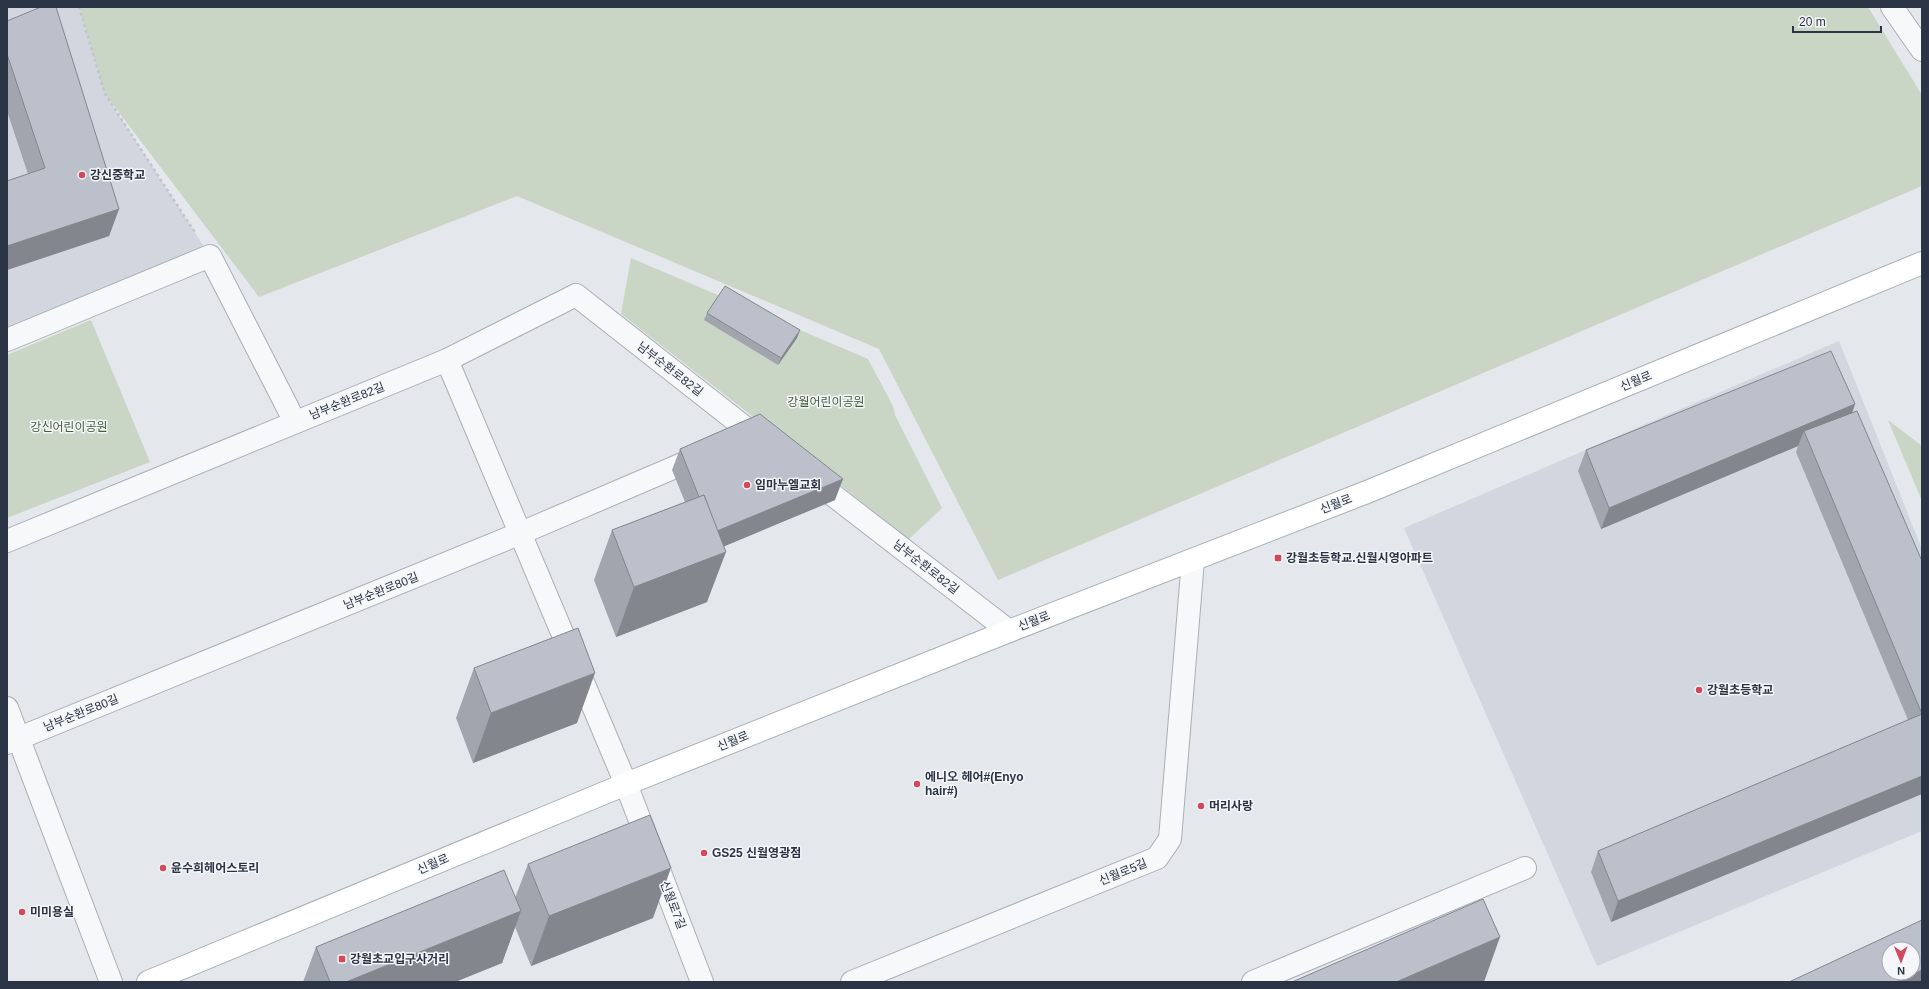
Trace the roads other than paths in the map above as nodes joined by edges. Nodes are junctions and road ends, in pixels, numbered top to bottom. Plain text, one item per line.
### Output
1 (1892, 7) edge
2 (1922, 50) edge
3 (1922, 263) edge
4 (7, 340) edge
5 (447, 360) junction
6 (295, 422) junction
7 (752, 434) junction
8 (776, 452) edge
9 (794, 466) edge
10 (521, 533) junction
11 (7, 541) edge
12 (1193, 560) junction
13 (1009, 631) junction
14 (7, 708) edge
15 (13, 740) edge
16 (626, 784) junction
17 (1525, 868) dead end
18 (111, 982) edge
19 (148, 982) edge
20 (702, 982) edge
21 (852, 982) edge
22 (1253, 982) edge

1 - 2 street
3 - 12 main road, 신월로
4 - 6 street, 남부순환로82길
5 - 6 street, 남부순환로82길
5 - 7 street, 남부순환로82길
5 - 10 street, 신월로7길
6 - 11 street, 남부순환로82길
7 - 8 street, 남부순환로82길
7 - 10 street, 남부순환로80길
9 - 13 street, 남부순환로82길
10 - 15 street, 남부순환로80길
10 - 16 street, 신월로7길
12 - 13 main road, 신월로
12 - 21 street, 신월로5길
13 - 16 main road, 신월로
14 - 15 street
15 - 18 street
16 - 19 main road, 신월로
16 - 20 street, 신월로7길
17 - 22 street

